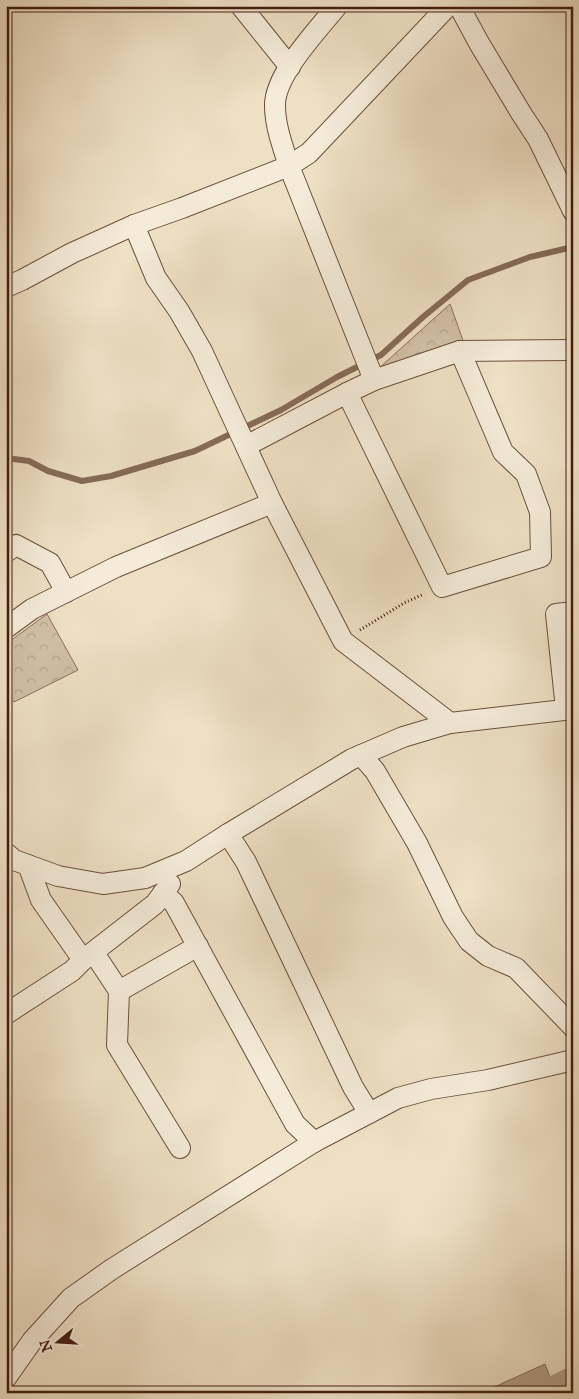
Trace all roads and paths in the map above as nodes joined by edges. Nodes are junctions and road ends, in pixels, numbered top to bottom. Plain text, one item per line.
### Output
1 (241, 6) edge
2 (337, 6) edge
3 (448, 6) edge
4 (460, 6) edge
5 (290, 67) junction
6 (289, 166) junction
7 (573, 210) edge
8 (134, 225) junction
9 (6, 287) edge
10 (573, 350) edge
11 (460, 351) junction
12 (374, 380) junction
13 (347, 393) junction
14 (246, 446) junction
15 (272, 503) junction
16 (6, 552) edge
17 (442, 587) junction
18 (66, 592) junction
19 (573, 612) edge
20 (6, 628) edge
21 (343, 641) junction
22 (569, 709) edge
23 (450, 723) junction
24 (361, 755) junction
25 (228, 834) junction
26 (6, 853) edge
27 (186, 861) junction
28 (28, 865) junction
29 (163, 893) junction
30 (198, 946) junction
31 (89, 956) junction
32 (119, 991) junction
33 (6, 1014) edge
34 (573, 1026) edge
35 (573, 1060) edge
36 (369, 1113) junction
37 (314, 1142) junction
38 (180, 1148) dead end
39 (6, 1378) edge

1 - 5 street
2 - 5 street
3 - 6 street
4 - 7 street
5 - 6 street
6 - 8 street
6 - 12 street
8 - 9 street
8 - 14 street
10 - 11 street
11 - 12 street
11 - 17 street
12 - 13 street
13 - 14 street
13 - 17 street
14 - 15 street
15 - 18 street
15 - 21 street
16 - 18 street
17 - 21 path
18 - 20 street
19 - 22 street
21 - 23 street
22 - 23 street
23 - 24 street
24 - 25 street
24 - 34 street
25 - 27 street
25 - 36 street
26 - 28 street
27 - 28 street
27 - 29 street
28 - 31 street
29 - 30 street
29 - 31 street
30 - 32 street
30 - 37 street
31 - 32 street
31 - 33 street
32 - 38 street
35 - 36 street
36 - 37 street
37 - 39 street

